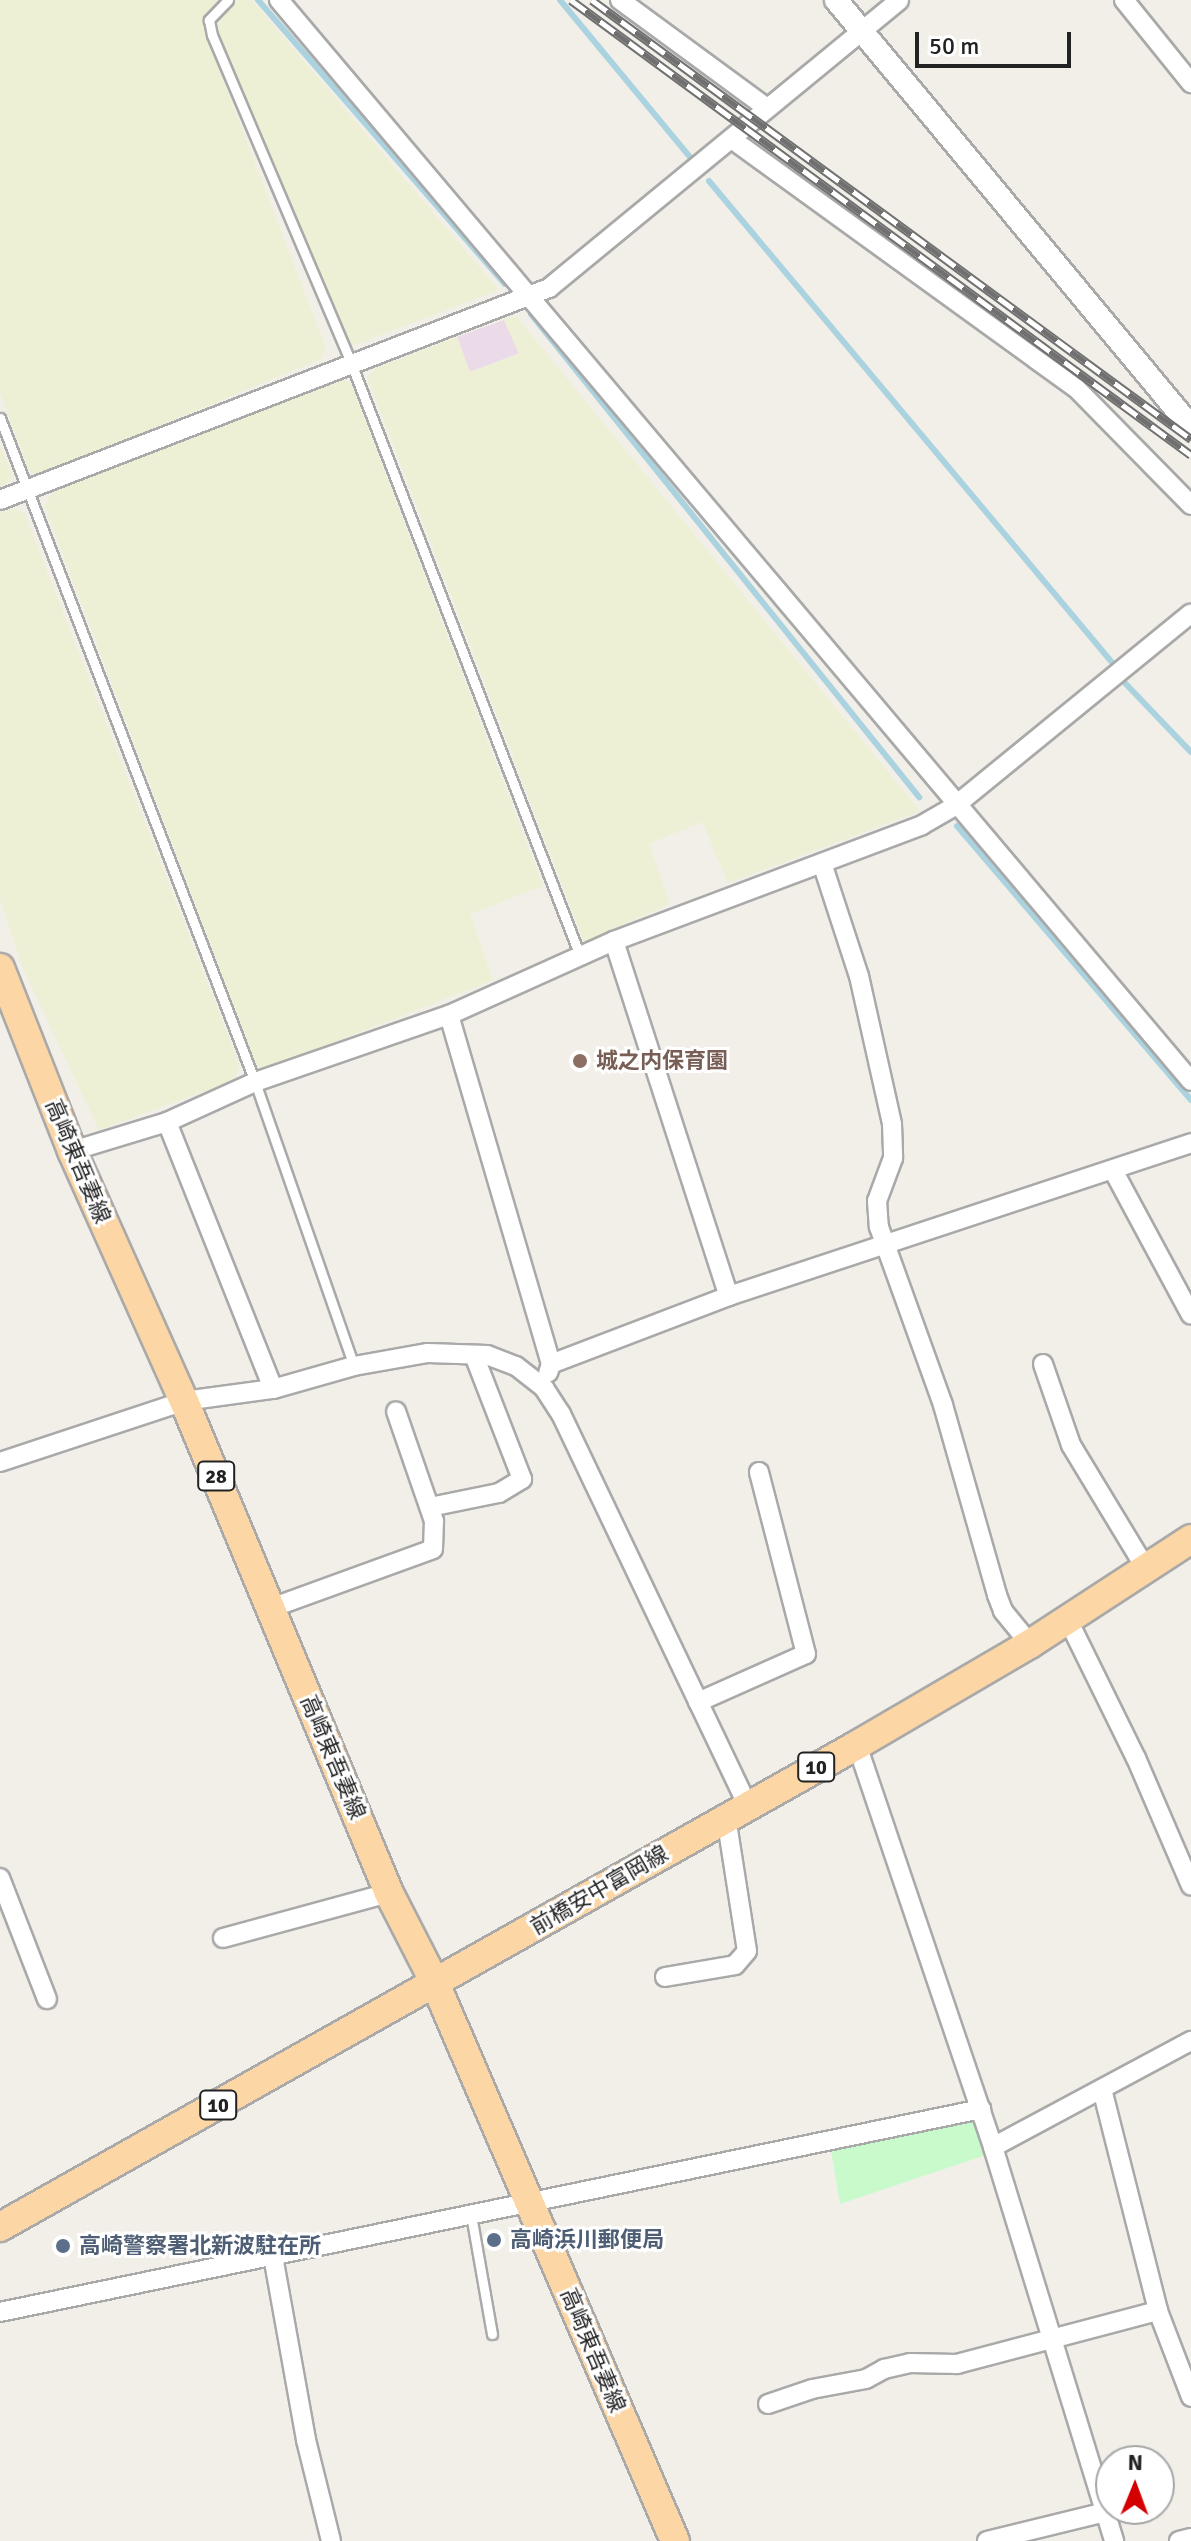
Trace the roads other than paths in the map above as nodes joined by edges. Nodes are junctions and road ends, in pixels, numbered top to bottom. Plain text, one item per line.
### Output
1 (228, 0) edge
2 (279, 0) edge
3 (620, 0) edge
4 (836, 0) edge
5 (899, 0) edge
6 (1124, 0) edge
7 (862, 31) junction
8 (1191, 83) edge
9 (767, 108) junction
10 (733, 140) junction
11 (532, 296) junction
12 (351, 363) junction
13 (0, 418) edge
14 (1191, 427) edge
15 (28, 489) junction
16 (0, 500) edge
17 (1191, 505) edge
18 (1191, 613) edge
19 (956, 805) junction
20 (822, 863) junction
21 (614, 941) junction
22 (581, 960) junction
23 (0, 968) edge
24 (449, 1015) junction
25 (1191, 1081) edge
26 (255, 1082) junction
27 (167, 1122) junction
28 (1191, 1143) edge
29 (72, 1151) junction
30 (1114, 1172) junction
31 (884, 1244) junction
32 (729, 1296) junction
33 (1191, 1315) edge
34 (474, 1355) junction
35 (551, 1364) junction
36 (1043, 1364) dead end
37 (354, 1366) junction
38 (544, 1388) junction
39 (273, 1389) junction
40 (184, 1401) junction
41 (396, 1411) dead end
42 (0, 1462) edge
43 (759, 1472) dead end
44 (430, 1507) junction
45 (1191, 1539) edge
46 (1146, 1569) junction
47 (271, 1608) junction
48 (1068, 1620) junction
49 (1030, 1644) junction
50 (698, 1702) junction
51 (857, 1745) junction
52 (737, 1811) junction
53 (0, 1878) edge
54 (1191, 1886) edge
55 (389, 1893) junction
56 (223, 1938) dead end
57 (665, 1977) dead end
58 (435, 1983) junction
59 (47, 1999) dead end
60 (1191, 2041) edge
61 (1102, 2089) junction
62 (981, 2109) junction
63 (993, 2147) junction
64 (530, 2200) junction
65 (471, 2215) junction
66 (0, 2227) edge
67 (273, 2256) junction
68 (1158, 2311) junction
69 (0, 2312) edge
70 (492, 2334) dead end
71 (1054, 2340) junction
72 (1191, 2397) edge
73 (768, 2404) dead end
74 (1095, 2478) edge
75 (1095, 2514) edge
76 (1191, 2538) edge
77 (331, 2541) edge
78 (675, 2541) edge
79 (987, 2541) edge
80 (1179, 2541) edge

1 - 12 lane
2 - 11 street
3 - 9 street
4 - 7 street
5 - 7 street
6 - 8 street
7 - 9 street
7 - 14 street
9 - 10 street
10 - 11 street
10 - 17 street
11 - 12 street
11 - 19 street
12 - 15 street
12 - 22 lane
13 - 15 lane
15 - 16 street
15 - 26 lane
18 - 19 street
19 - 20 street
19 - 25 street
20 - 21 street
20 - 31 street
21 - 22 street
21 - 32 street
22 - 24 street
23 - 29 main road, 高崎東吾妻線 / 28
24 - 26 street
24 - 35 street
26 - 27 street
26 - 37 lane
27 - 29 street
27 - 39 street
28 - 30 street
29 - 40 main road, 高崎東吾妻線 / 28
30 - 31 street
30 - 33 street
31 - 32 street
31 - 49 street
32 - 35 street
34 - 37 street
34 - 38 street
34 - 44 street
35 - 38 street
36 - 46 street
37 - 39 street
38 - 50 street
39 - 40 street
40 - 42 street
40 - 47 main road, 高崎東吾妻線 / 28
41 - 44 street
43 - 50 street
44 - 47 street
45 - 46 main road, 前橋安中富岡線 / 10
46 - 48 main road, 前橋安中富岡線 / 10
47 - 55 main road, 高崎東吾妻線 / 28
48 - 49 main road, 前橋安中富岡線 / 10
48 - 54 street
49 - 51 main road, 前橋安中富岡線 / 10
50 - 52 street
51 - 52 main road, 前橋安中富岡線 / 10
51 - 62 street
52 - 57 street
52 - 58 main road, 前橋安中富岡線 / 10
53 - 59 street
55 - 56 street
55 - 58 main road, 高崎東吾妻線 / 28
58 - 64 main road, 高崎東吾妻線 / 28
58 - 66 main road, 前橋安中富岡線 / 10
60 - 61 street
61 - 63 street
61 - 68 street
62 - 63 street
62 - 64 street
63 - 71 street
64 - 65 street
64 - 78 main road, 高崎東吾妻線 / 28
65 - 67 street
65 - 70 lane
67 - 69 street
67 - 77 street
68 - 71 street
68 - 72 street
71 - 73 street
71 - 74 street
75 - 79 street
76 - 80 street

